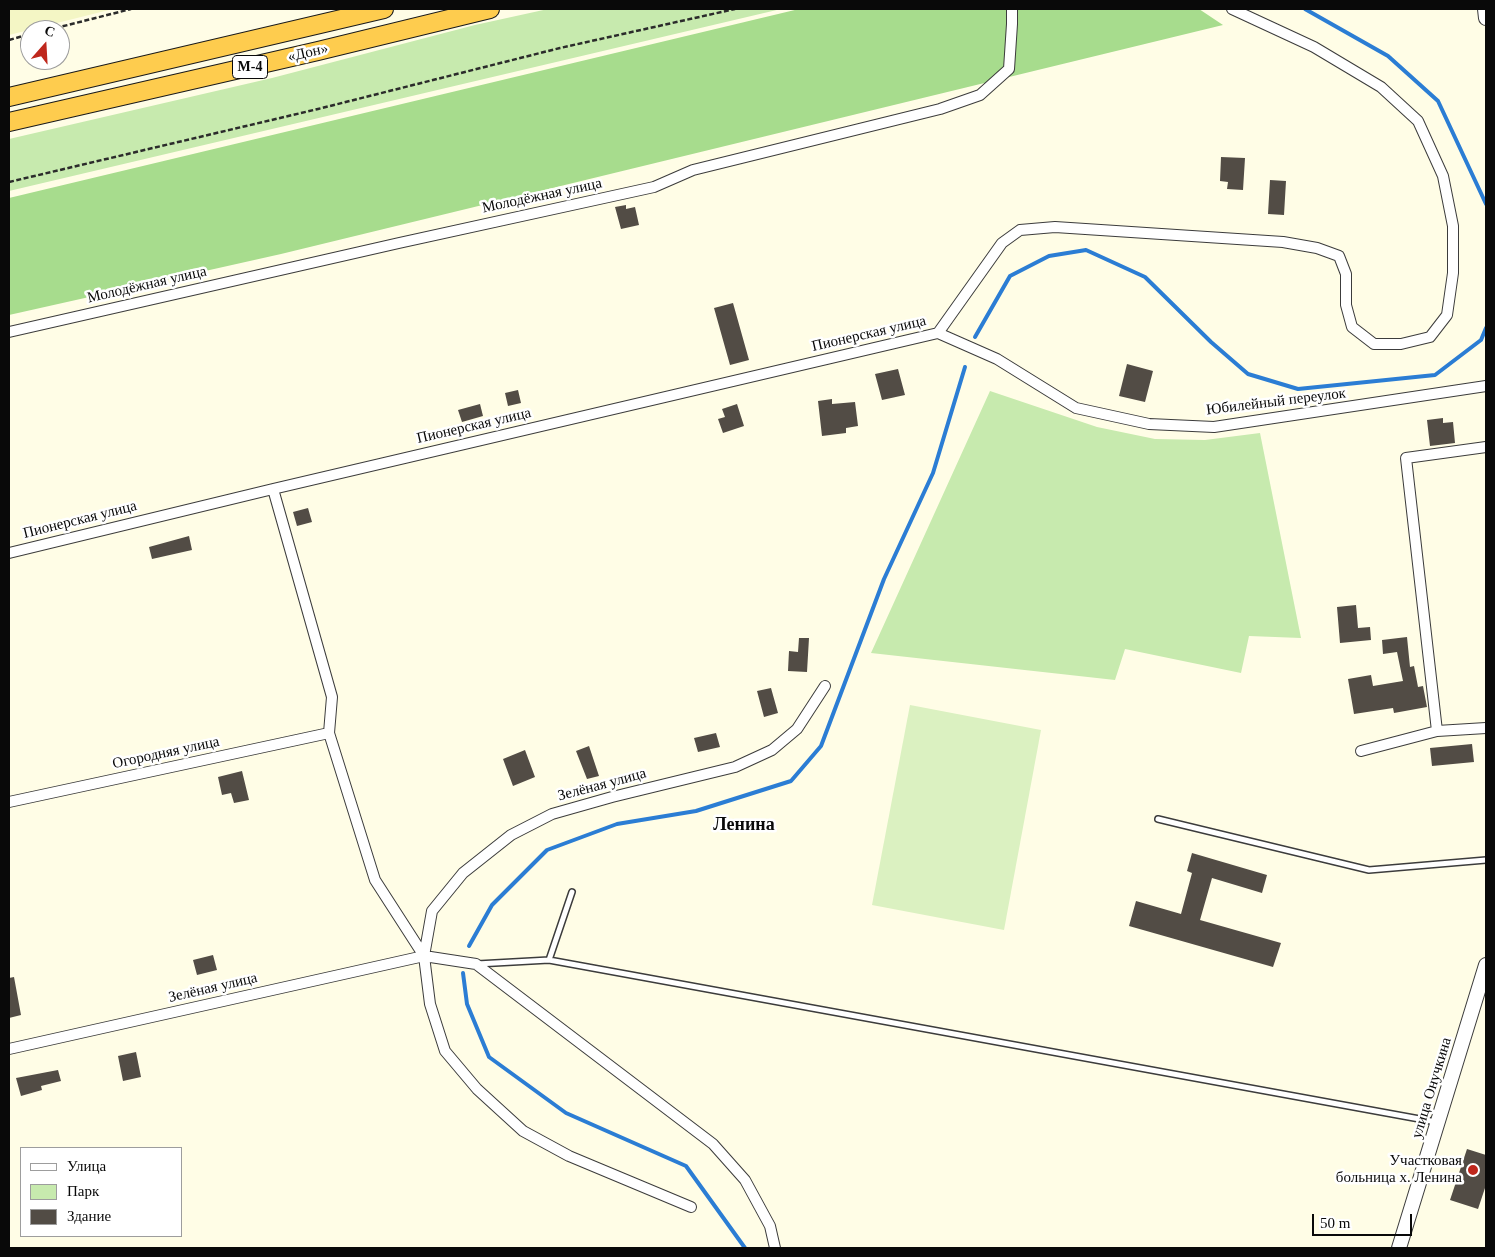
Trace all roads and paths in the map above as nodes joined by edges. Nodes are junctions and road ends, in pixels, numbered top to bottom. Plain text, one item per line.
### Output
1 (131, 9) edge
2 (384, 9) edge
3 (490, 9) edge
4 (735, 9) edge
5 (1012, 9) edge
6 (1232, 9) edge
7 (1485, 9) edge
8 (1486, 18) edge
9 (70, 24) edge
10 (9, 98) edge
11 (9, 122) edge
12 (9, 182) edge
13 (9, 332) edge
14 (938, 333) junction
15 (1486, 386) edge
16 (1486, 447) edge
17 (273, 489) junction
18 (9, 553) edge
19 (825, 686) dead end
20 (1486, 728) edge
21 (1437, 731) junction
22 (329, 733) junction
23 (1360, 751) dead end
24 (9, 802) edge
25 (1158, 820) dead end
26 (1486, 860) edge
27 (572, 892) dead end
28 (424, 956) junction
29 (549, 960) junction
30 (476, 964) junction
31 (1486, 966) edge
32 (9, 1049) edge
33 (1439, 1122) junction
34 (691, 1207) dead end
35 (776, 1248) edge
36 (1399, 1248) edge

1 - 9 path
2 - 10 highway, «Дон» / М-4
3 - 11 highway, «Дон» / М-4
4 - 12 path
5 - 13 street, Молодёжная улица
6 - 14 street, Пионерская улица
7 - 8 street
14 - 15 street, Юбилейный переулок
14 - 17 street, Пионерская улица
16 - 21 street
17 - 18 street, Пионерская улица
17 - 22 street
19 - 28 street, Зелёная улица
20 - 21 street
21 - 23 street
22 - 24 street, Огородняя улица
22 - 28 street
25 - 26 lane
27 - 29 lane
28 - 30 street, Зелёная улица
28 - 32 street, Зелёная улица
28 - 34 street, Зелёная улица
29 - 30 lane
29 - 33 lane
30 - 35 street, Зелёная улица
31 - 33 street, улица Онучкина
33 - 36 street, улица Онучкина

